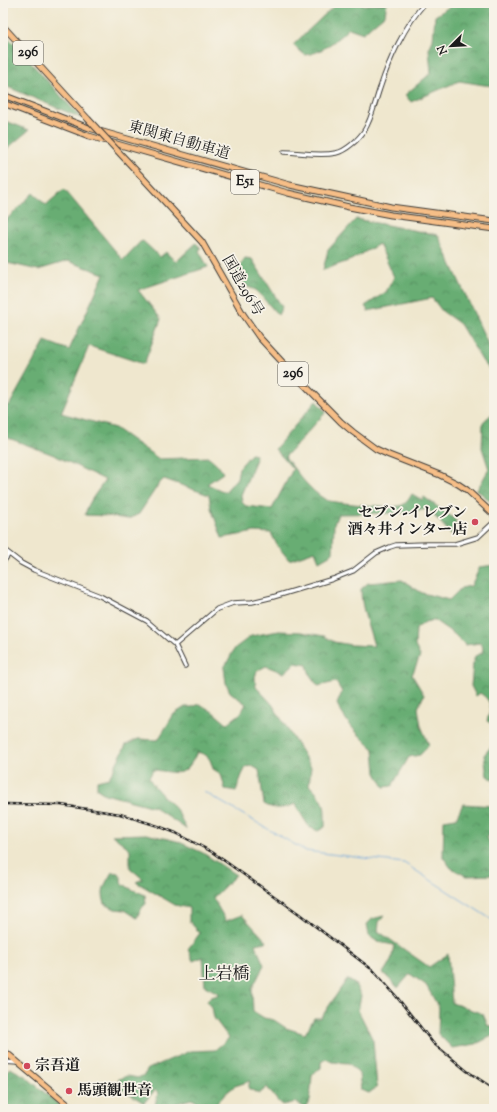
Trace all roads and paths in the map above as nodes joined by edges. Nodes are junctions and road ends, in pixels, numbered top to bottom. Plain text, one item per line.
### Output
1 (425, 3) edge
2 (3, 26) edge
3 (3, 95) edge
4 (3, 103) edge
5 (284, 152) dead end
6 (494, 220) edge
7 (494, 229) edge
8 (494, 515) edge
9 (494, 522) edge
10 (3, 549) edge
11 (9, 554) junction
12 (3, 562) edge
13 (175, 645) junction
14 (185, 666) dead end
15 (3, 1050) edge
16 (3, 1062) edge
17 (19, 1063) junction
18 (73, 1109) edge

1 - 5 street
2 - 8 highway, 国道296号 / 296, bridge
3 - 6 highway, 東関東自動車道 / E51
4 - 7 highway, 東関東自動車道 / E51
9 - 13 street
10 - 11 street
11 - 12 street
11 - 13 street
13 - 14 street
15 - 17 highway
16 - 17 street
17 - 18 highway

